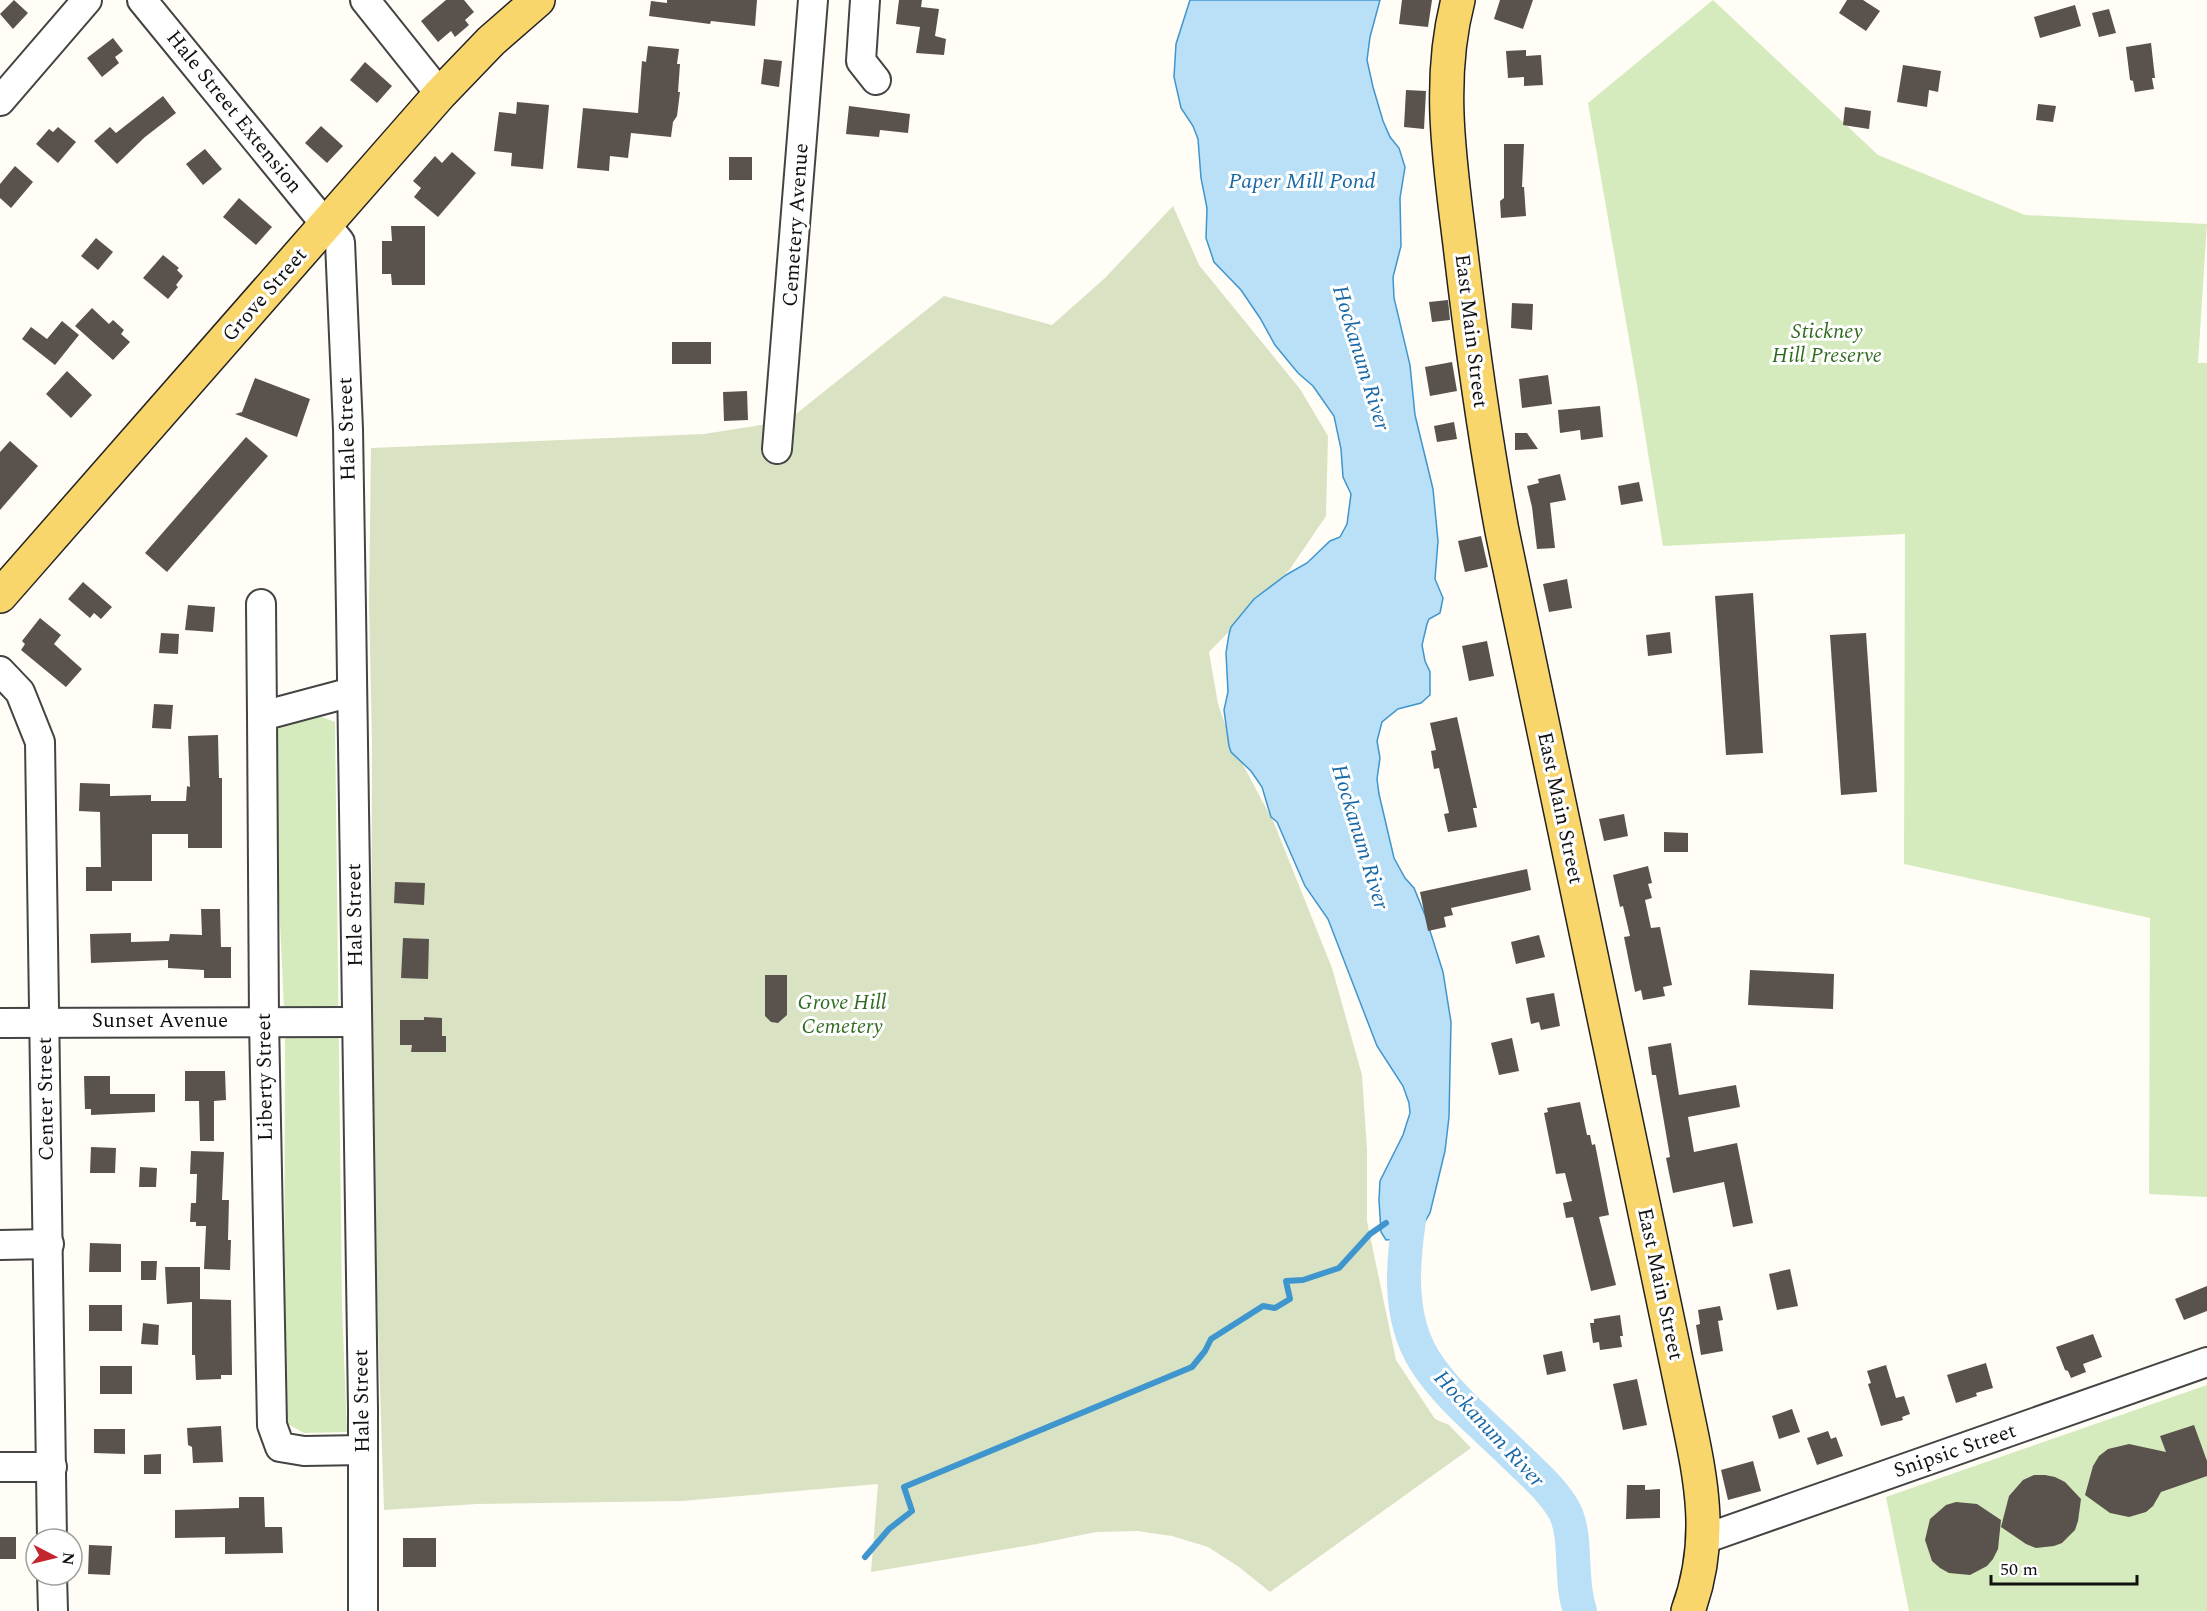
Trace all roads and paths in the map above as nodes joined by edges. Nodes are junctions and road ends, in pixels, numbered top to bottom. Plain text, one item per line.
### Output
1 (87, 0) edge
2 (141, 0) edge
3 (364, 0) edge
4 (538, 0) edge
5 (813, 0) edge
6 (865, 0) edge
7 (1458, 0) edge
8 (876, 80) dead end
9 (440, 94) junction
10 (0, 101) edge
11 (326, 225) junction
12 (777, 449) dead end
13 (0, 596) edge
14 (261, 604) dead end
15 (0, 671) edge
16 (352, 692) junction
17 (261, 716) junction
18 (264, 1021) junction
19 (44, 1022) junction
20 (356, 1022) junction
21 (0, 1023) edge
22 (49, 1244) junction
23 (0, 1245) edge
24 (2207, 1362) edge
25 (363, 1450) junction
26 (0, 1467) edge
27 (52, 1467) junction
28 (52, 1527) edge
29 (1704, 1539) junction
30 (52, 1587) edge
31 (53, 1611) edge
32 (363, 1611) edge
33 (1688, 1611) edge

1 - 10 street
2 - 11 street, Hale Street Extension
3 - 9 street
4 - 9 main road, Grove Street
5 - 12 street, Cemetery Avenue
6 - 8 street
7 - 29 main road, East Main Street
9 - 11 main road, Grove Street
11 - 13 main road, Grove Street
11 - 16 street, Hale Street
14 - 17 street, Liberty Street
15 - 19 street, Center Street
16 - 17 street
16 - 20 street, Hale Street
17 - 18 street, Liberty Street
18 - 19 street, Sunset Avenue
18 - 20 street, Sunset Avenue
18 - 25 street, Liberty Street
19 - 21 street, Sunset Avenue
19 - 22 street, Center Street
20 - 25 street, Hale Street
22 - 23 street
22 - 27 street, Center Street
24 - 29 street, Snipsic Street
25 - 32 street, Hale Street
26 - 27 street
27 - 28 street, Center Street
29 - 33 main road, East Main Street
30 - 31 street

